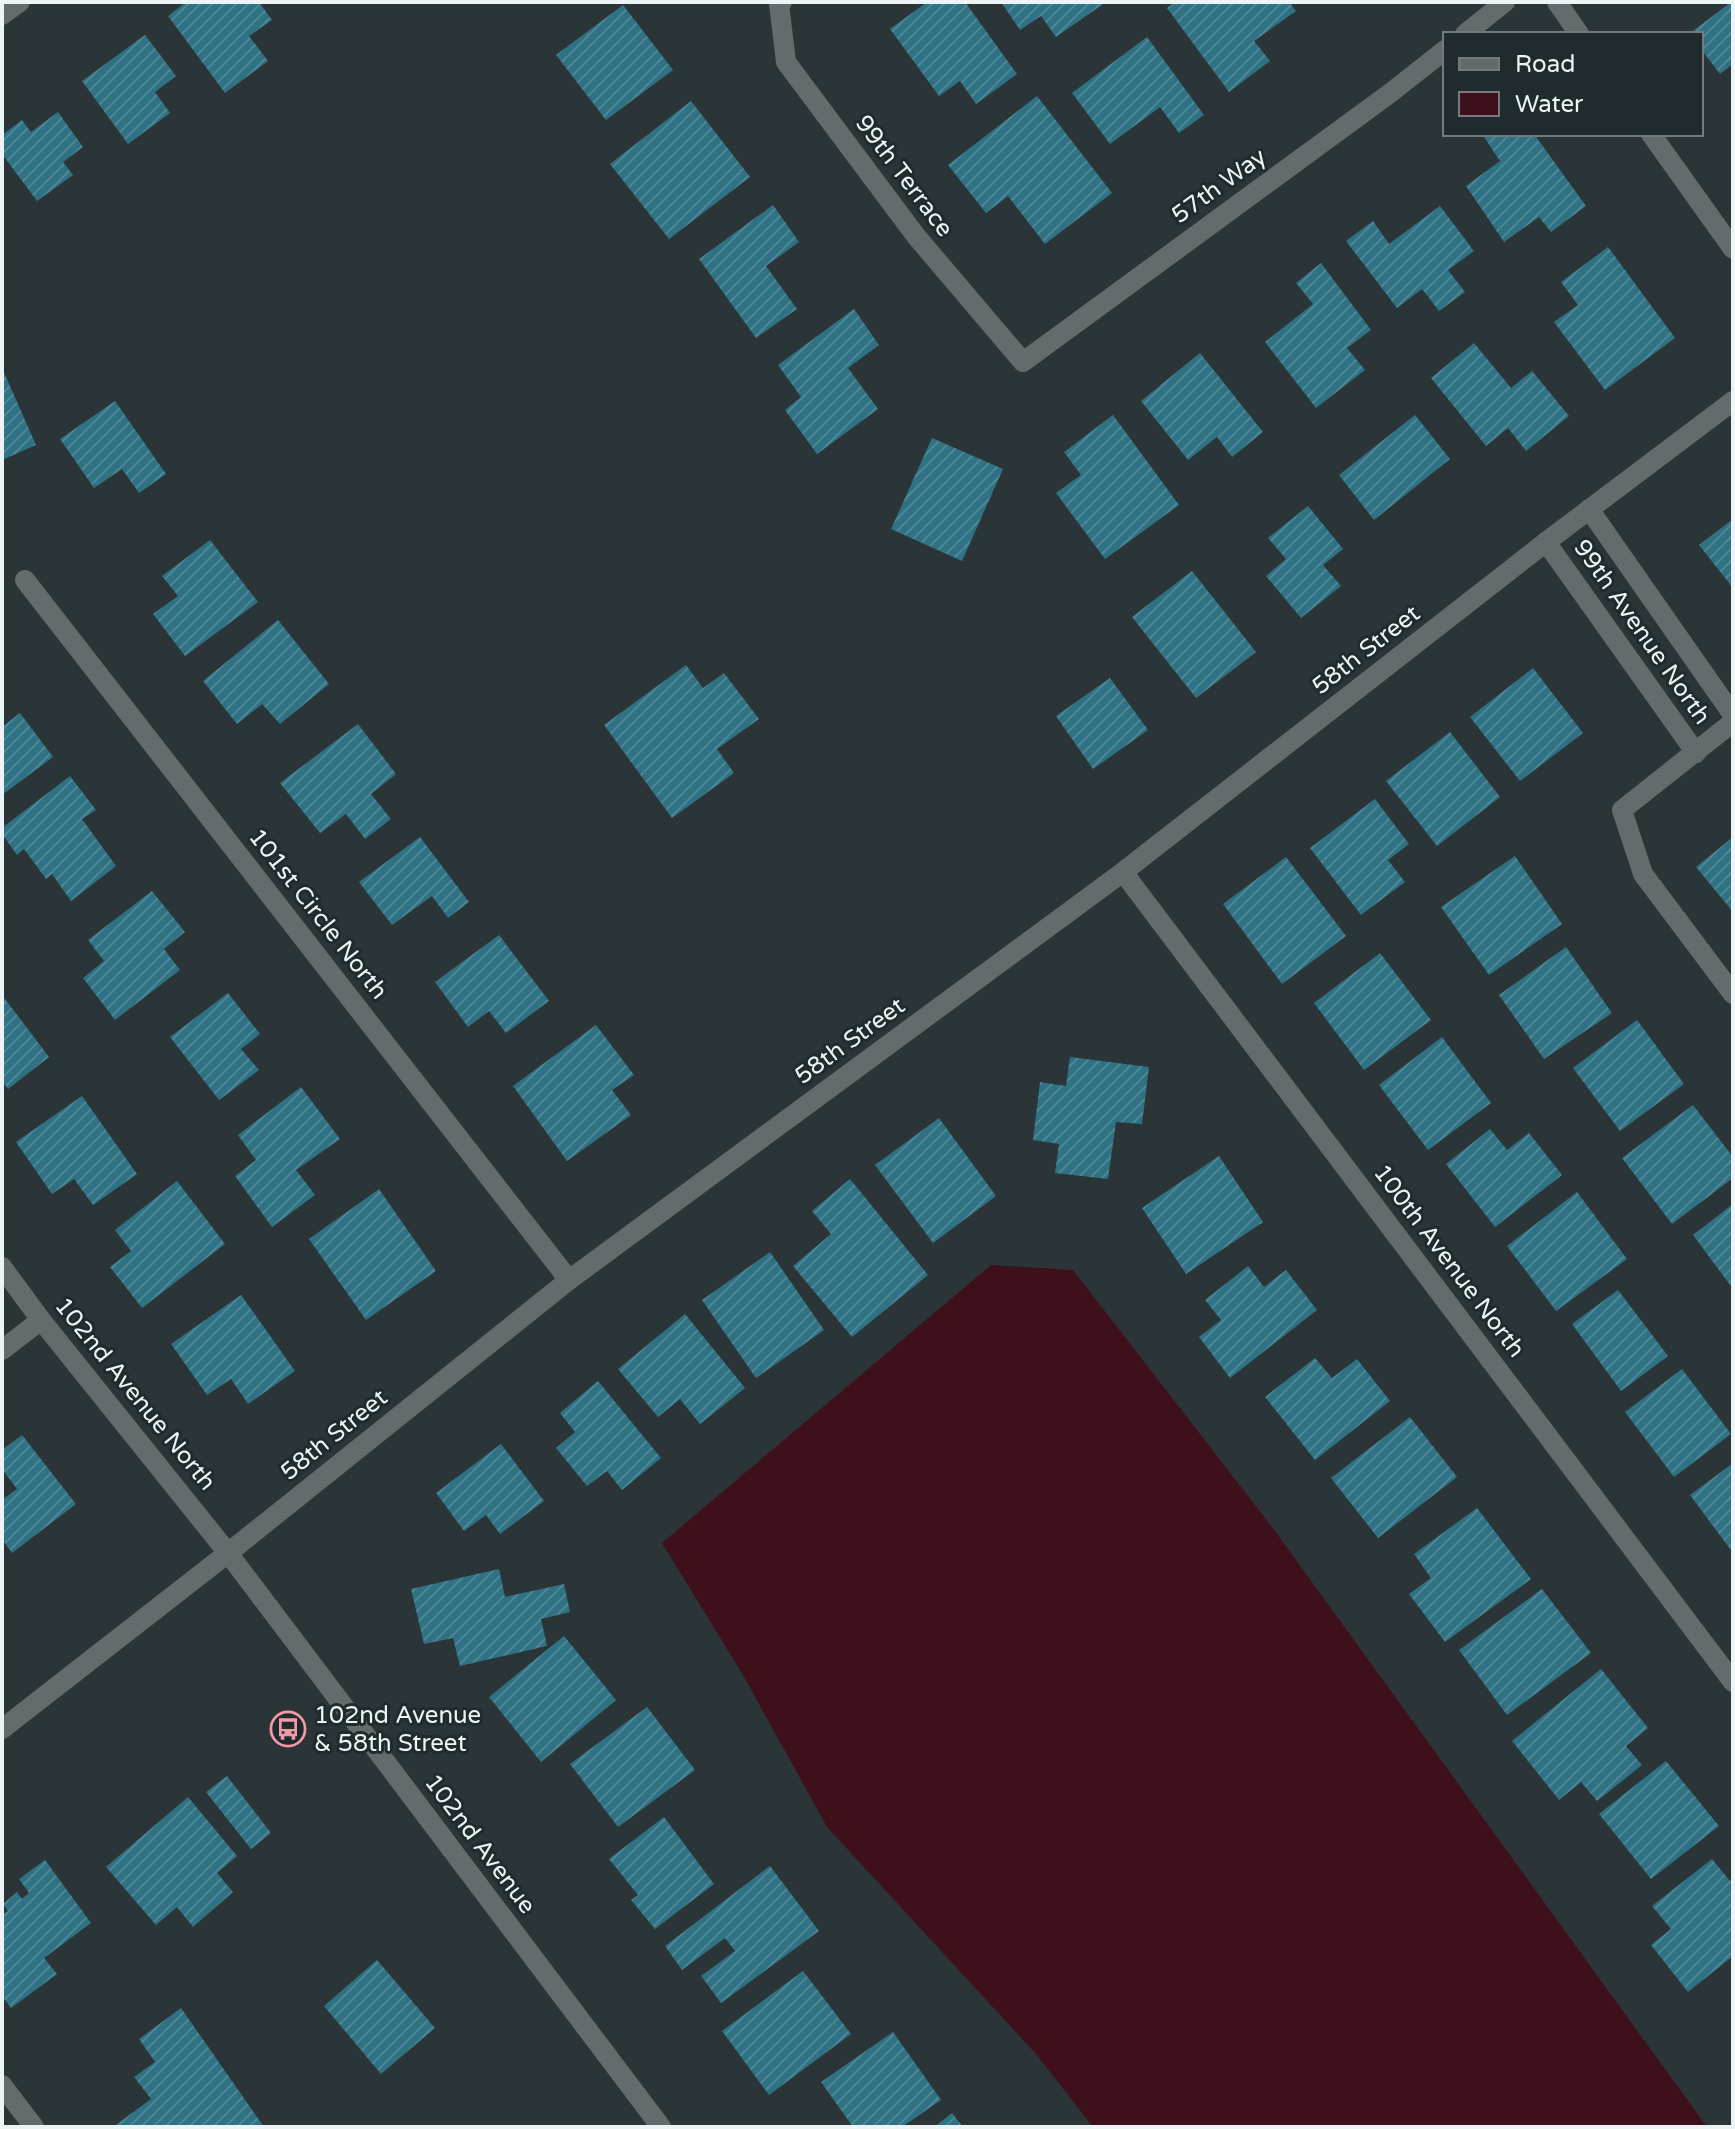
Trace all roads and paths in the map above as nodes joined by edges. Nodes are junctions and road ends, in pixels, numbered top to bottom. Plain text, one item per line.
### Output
1 (20, 2) edge
2 (1505, 2) edge
3 (1557, 2) edge
4 (781, 3) edge
5 (2, 15) edge
6 (1468, 32) edge
7 (1578, 32) edge
8 (1443, 52) edge
9 (1652, 136) edge
10 (1733, 249) edge
11 (1023, 362) joint
12 (1733, 401) edge
13 (1589, 509) junction
14 (1546, 542) junction
15 (25, 580) dead end
16 (1733, 715) edge
17 (1733, 722) edge
18 (1696, 753) junction
19 (1123, 872) junction
20 (1733, 994) edge
21 (2, 1267) edge
22 (569, 1280) junction
23 (41, 1320) junction
24 (2, 1350) edge
25 (228, 1553) junction
26 (1733, 1682) edge
27 (2, 1729) edge
28 (2, 2085) edge
29 (34, 2127) edge
30 (661, 2127) edge

1 - 5 street
2 - 6 street
3 - 7 street
4 - 11 street, 99th Terrace
8 - 11 street, 57th Way
9 - 10 street
12 - 13 street, 58th Street
13 - 14 street, 58th Street
13 - 16 street, 99th Avenue North
14 - 18 street, 99th Avenue North
14 - 19 street, 58th Street
15 - 22 street, 101st Circle North
17 - 18 street
18 - 20 street
19 - 22 street, 58th Street
19 - 26 street, 100th Avenue North
21 - 23 street, 102nd Avenue North
22 - 25 street, 58th Street
23 - 24 street
23 - 25 street, 102nd Avenue North
25 - 27 street, 58th Street
25 - 30 street, 102nd Avenue
28 - 29 street

